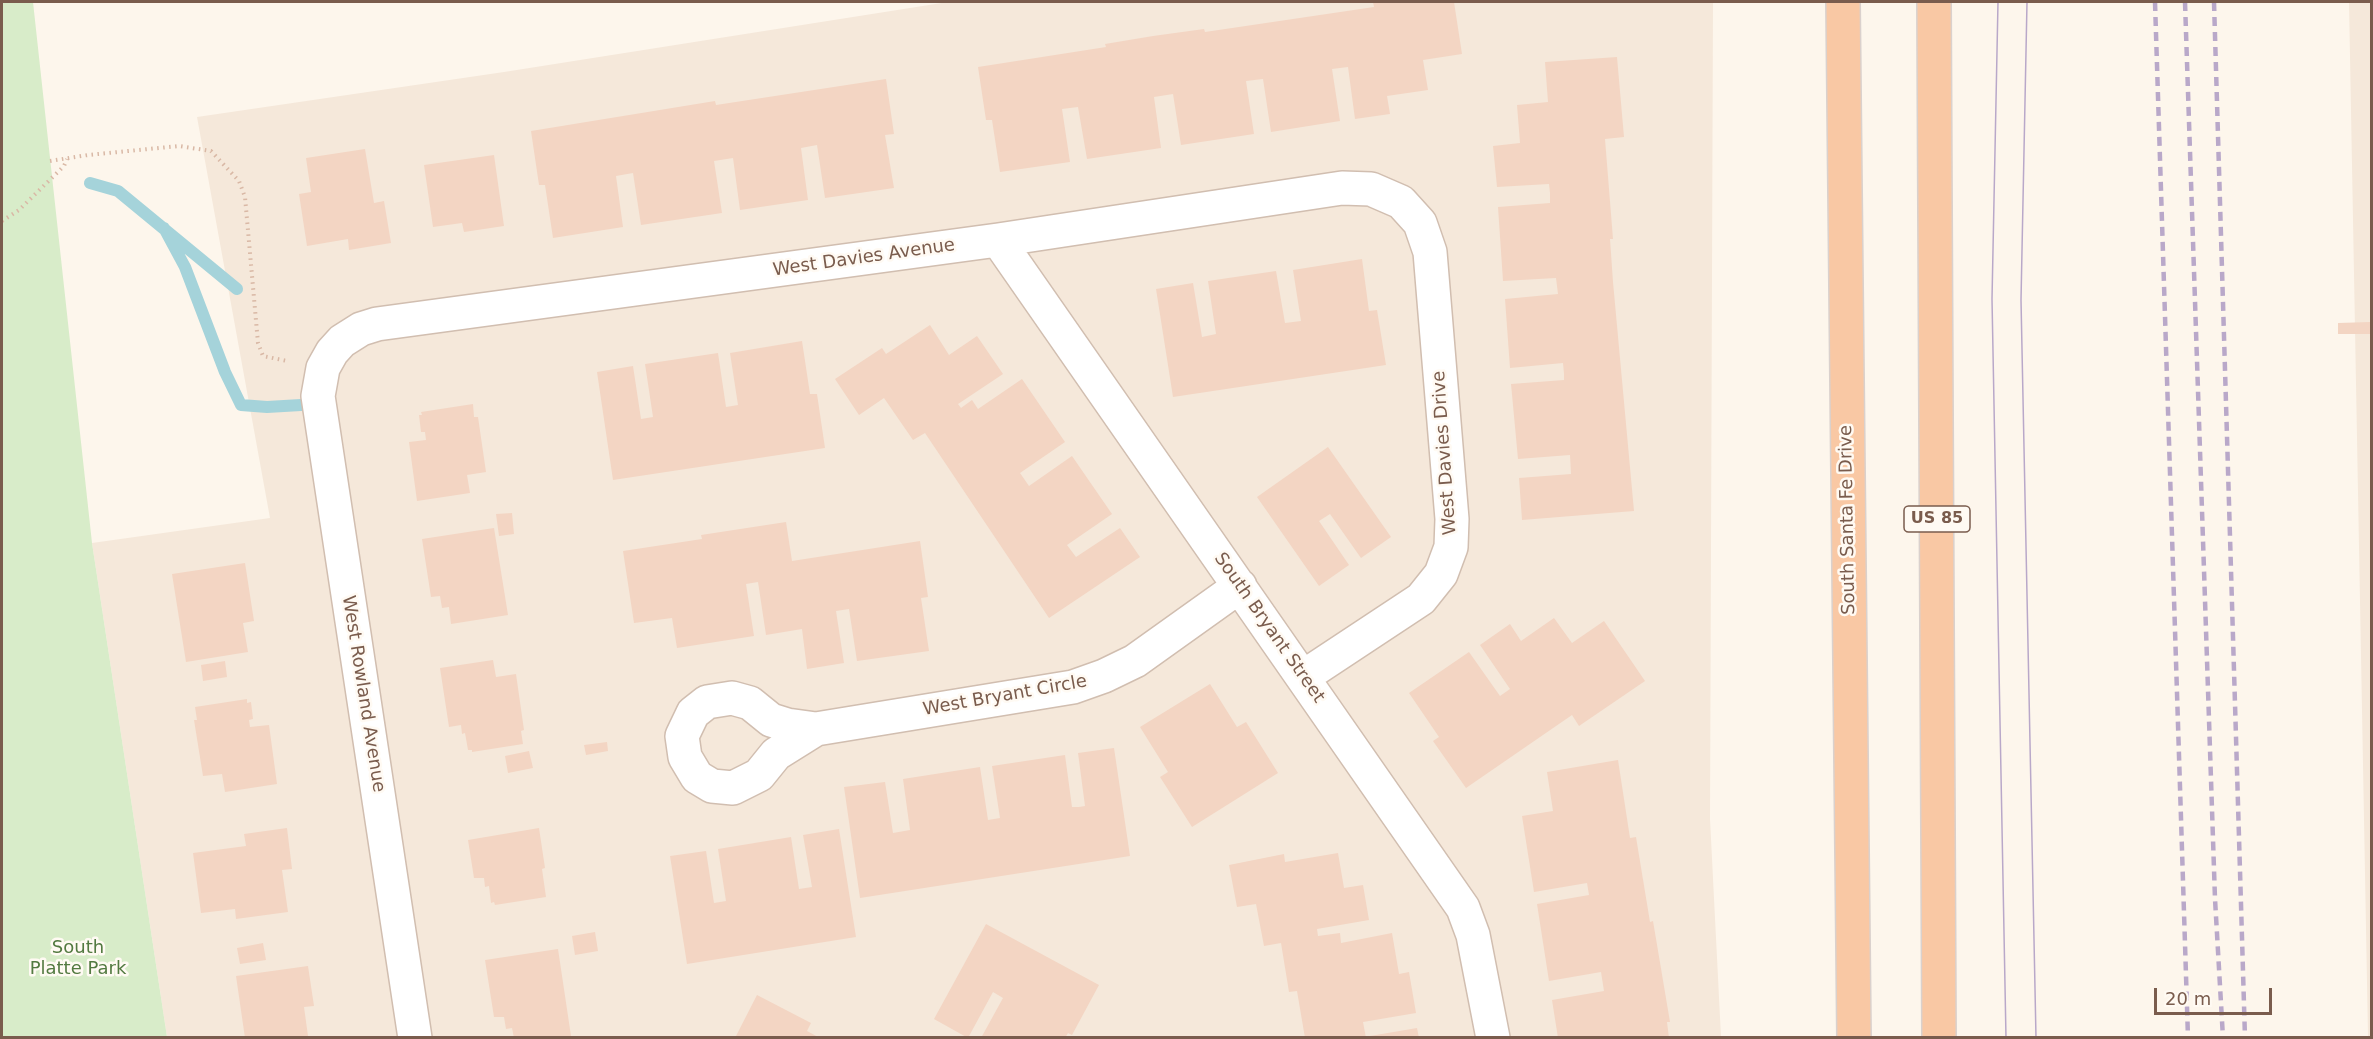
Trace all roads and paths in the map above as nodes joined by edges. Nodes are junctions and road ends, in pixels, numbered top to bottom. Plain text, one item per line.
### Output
1 (1843, 2) edge
2 (1934, 2) edge
3 (68, 159) junction
4 (50, 161) dead end
5 (1401, 202) joint
6 (2, 221) edge
7 (998, 240) junction
8 (327, 360) junction
9 (1240, 586) junction
10 (1303, 677) junction
11 (816, 729) dead end
12 (415, 1038) edge
13 (1493, 1038) edge
14 (1854, 1038) edge
15 (1939, 1038) edge

1 - 14 highway, South Santa Fe Drive
2 - 15 highway, US 85
3 - 4 path
3 - 6 path
3 - 8 path
5 - 7 street, West Davies Avenue
5 - 10 street, West Davies Drive
7 - 8 street, West Davies Avenue
7 - 9 street, South Bryant Street
8 - 12 street, West Rowland Avenue
9 - 10 street, South Bryant Street
9 - 11 street, West Bryant Circle
10 - 13 street, South Bryant Street

